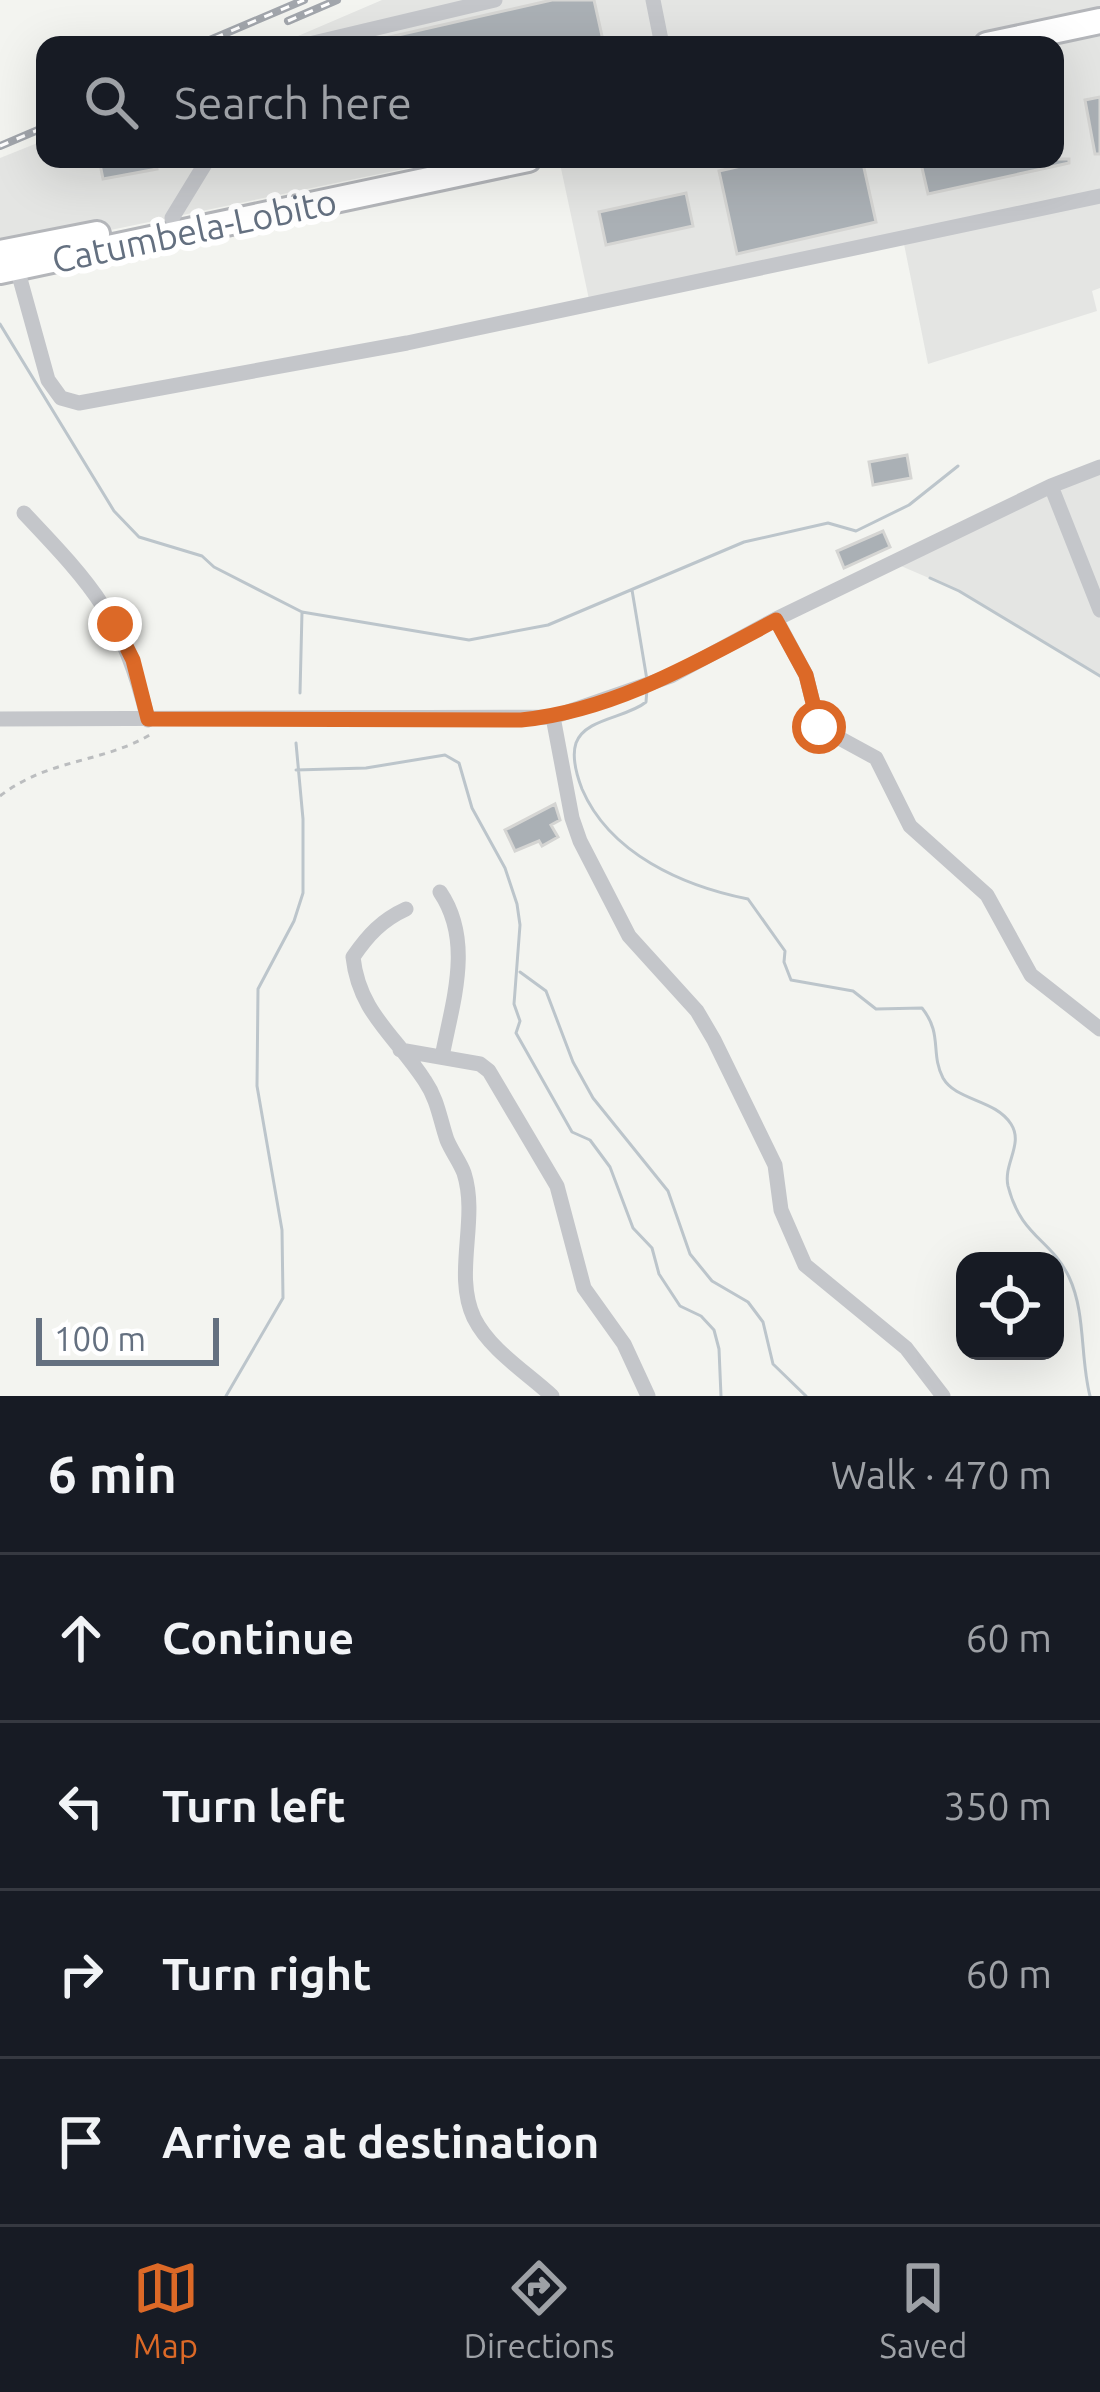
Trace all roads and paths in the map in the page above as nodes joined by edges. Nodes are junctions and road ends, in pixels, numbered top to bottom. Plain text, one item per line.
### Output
1 (495, 0) edge
2 (653, 0) edge
3 (1100, 22) edge
4 (343, 36) edge
5 (660, 36) edge
6 (1031, 36) edge
7 (1100, 38) edge
8 (1064, 45) edge
9 (203, 168) edge
10 (409, 168) edge
11 (483, 168) edge
12 (1100, 196) edge
13 (172, 218) junction
14 (6, 264) edge
15 (1100, 466) edge
16 (1051, 486) junction
17 (24, 513) dead end
18 (1100, 610) edge
19 (776, 620) junction
20 (553, 717) junction
21 (0, 719) edge
22 (148, 719) junction
23 (175, 720) junction
24 (0, 796) edge
25 (440, 892) dead end
26 (406, 909) dead end
27 (1100, 1029) edge
28 (400, 1050) junction
29 (442, 1058) junction
30 (552, 1396) edge
31 (647, 1396) edge
32 (943, 1396) edge

1 - 4 street
2 - 5 street
3 - 6 highway
7 - 8 highway
9 - 13 street
10 - 13 highway, Catumbela-Lobito
11 - 14 highway, Catumbela-Lobito
12 - 14 street
13 - 14 highway, Catumbela-Lobito
15 - 16 street
16 - 18 street
16 - 19 street
17 - 22 street
19 - 20 street
19 - 27 street
20 - 23 street
20 - 32 street
21 - 22 street
22 - 23 street
23 - 24 path
25 - 29 street
26 - 28 street
28 - 29 street
28 - 30 street
29 - 31 street

